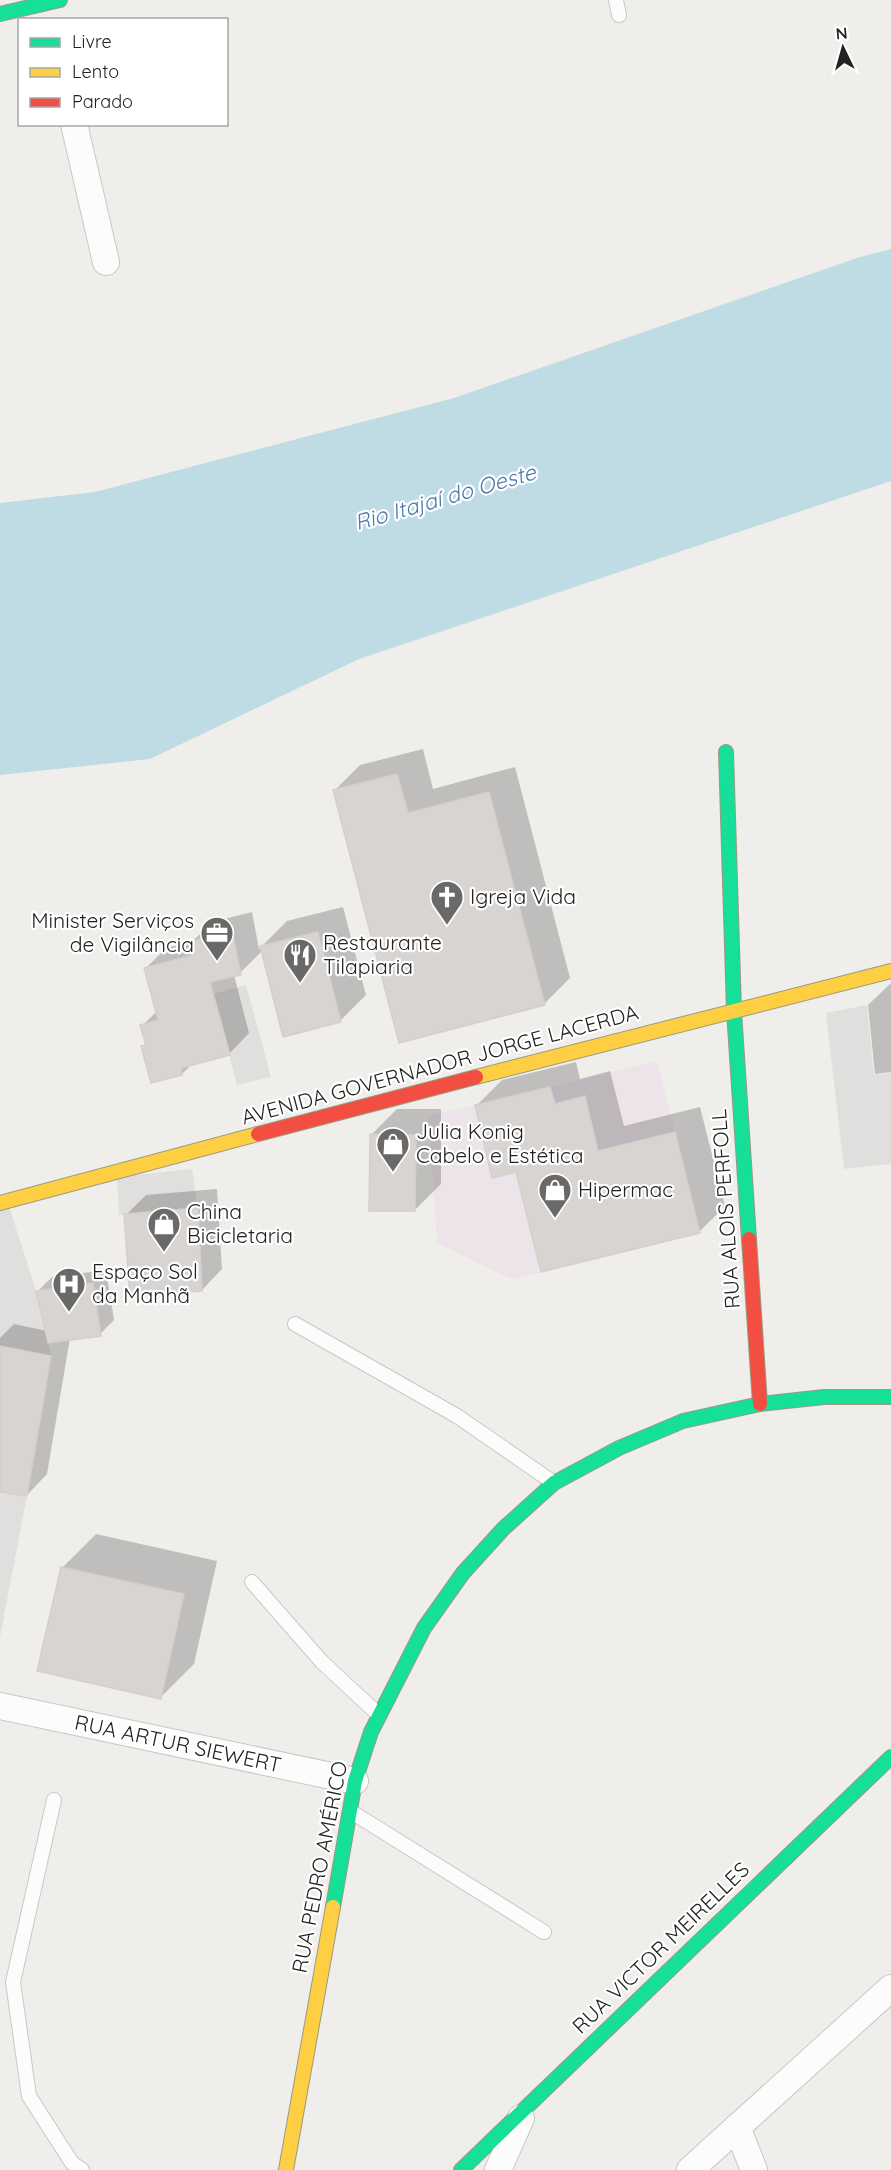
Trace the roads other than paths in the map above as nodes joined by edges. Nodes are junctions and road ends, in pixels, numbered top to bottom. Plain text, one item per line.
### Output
1 (616, 0) edge
2 (51, 6) edge
3 (0, 14) edge
4 (619, 15) dead end
5 (74, 126) edge
6 (106, 262) dead end
7 (726, 752) dead end
8 (891, 971) edge
9 (734, 1011) junction
10 (0, 1203) edge
11 (295, 1324) dead end
12 (891, 1397) edge
13 (760, 1404) junction
14 (554, 1483) junction
15 (252, 1582) dead end
16 (0, 1706) edge
17 (379, 1715) junction
18 (891, 1757) edge
19 (355, 1781) junction
20 (54, 1800) dead end
21 (350, 1811) junction
22 (544, 1932) dead end
23 (891, 1988) edge
24 (526, 2106) junction
25 (737, 2127) junction
26 (82, 2170) edge
27 (286, 2170) edge
28 (461, 2170) edge
29 (498, 2170) edge
30 (690, 2170) edge
31 (754, 2170) edge

1 - 4 lane
2 - 3 street
5 - 6 street
7 - 9 street, RUA ALOIS PERFOLL
8 - 9 street, AVENIDA GOVERNADOR JORGE LACERDA
9 - 10 street, AVENIDA GOVERNADOR JORGE LACERDA
9 - 13 street, RUA ALOIS PERFOLL
11 - 14 lane
12 - 13 street, RUA PEDRO AMÉRICO
13 - 14 street, RUA PEDRO AMÉRICO
14 - 17 street, RUA PEDRO AMÉRICO
15 - 17 lane
16 - 19 street, RUA ARTUR SIEWERT
17 - 19 street, RUA PEDRO AMÉRICO
18 - 24 street, RUA VICTOR MEIRELLES
19 - 21 street, RUA PEDRO AMÉRICO
20 - 26 lane
21 - 22 lane
21 - 27 street, RUA PEDRO AMÉRICO
23 - 25 street
24 - 28 street, RUA VICTOR MEIRELLES
24 - 29 street
25 - 30 street
25 - 31 street

